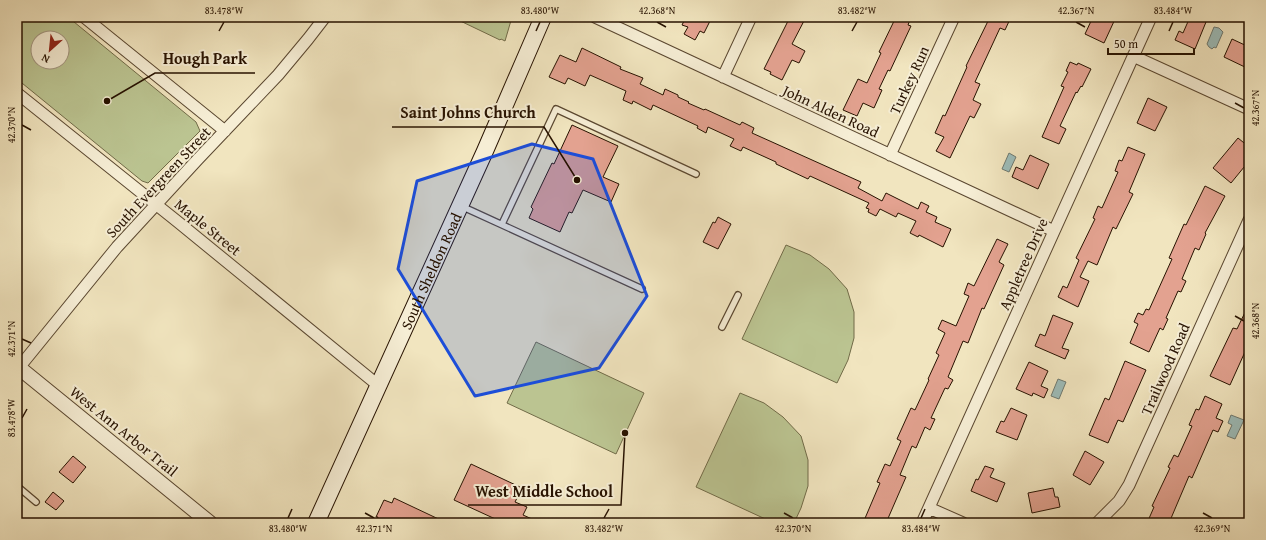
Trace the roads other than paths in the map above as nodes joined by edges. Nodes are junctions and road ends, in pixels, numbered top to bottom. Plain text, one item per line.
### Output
1 (84, 17) edge
2 (325, 17) edge
3 (543, 17) edge
4 (595, 17) edge
5 (751, 17) edge
6 (954, 17) edge
7 (1151, 17) edge
8 (1133, 56) junction
9 (723, 77) junction
10 (17, 93) edge
11 (1249, 108) edge
12 (225, 131) junction
13 (890, 155) junction
14 (696, 174) dead end
15 (156, 205) junction
16 (461, 205) junction
17 (1249, 220) edge
18 (502, 224) junction
19 (1054, 231) junction
20 (642, 289) dead end
21 (738, 295) dead end
22 (722, 327) dead end
23 (18, 368) edge
24 (379, 386) junction
25 (17, 486) edge
26 (36, 502) dead end
27 (929, 508) junction
28 (210, 523) edge
29 (316, 523) edge
30 (922, 523) edge
31 (962, 523) edge
32 (1097, 523) edge

1 - 12 street
2 - 12 street, South Evergreen Street
3 - 16 main road, South Sheldon Road
4 - 9 street, John Alden Road
5 - 9 street
6 - 13 street, Turkey Run
7 - 8 street, Appletree Drive
8 - 11 street
8 - 19 street, Appletree Drive
9 - 13 street, John Alden Road
10 - 15 street, Maple Street
12 - 15 street, South Evergreen Street
13 - 19 street, John Alden Road
14 - 18 lane
15 - 23 street, South Evergreen Street
15 - 24 street, Maple Street
16 - 18 lane
16 - 24 main road, South Sheldon Road
17 - 32 street, Trailwood Road
18 - 20 lane
19 - 27 street, Appletree Drive
21 - 22 lane
23 - 28 street, West Ann Arbor Trail
24 - 29 main road, South Sheldon Road
25 - 26 lane
27 - 30 street, Appletree Drive
27 - 31 street

